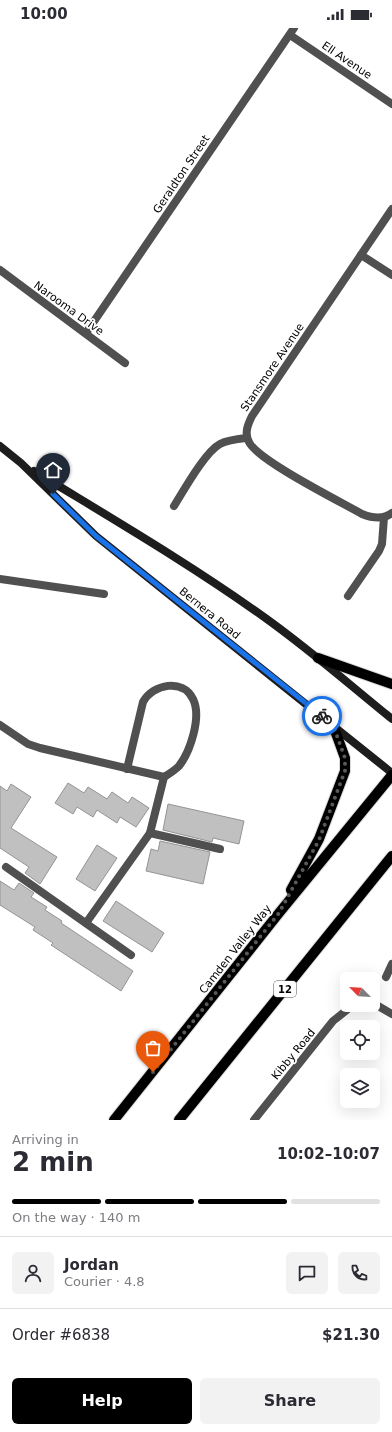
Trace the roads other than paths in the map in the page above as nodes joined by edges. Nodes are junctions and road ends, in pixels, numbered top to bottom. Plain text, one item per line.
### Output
1 (292, 31) edge
2 (392, 104) edge
3 (392, 209) edge
4 (361, 255) junction
5 (0, 270) edge
6 (392, 275) edge
7 (86, 333) junction
8 (125, 363) dead end
9 (247, 438) junction
10 (0, 446) edge
11 (21, 463) junction
12 (174, 506) dead end
13 (392, 513) edge
14 (384, 517) junction
15 (0, 579) edge
16 (104, 594) dead end
17 (348, 596) dead end
18 (318, 658) junction
19 (392, 684) edge
20 (392, 719) edge
21 (0, 725) edge
22 (333, 725) junction
23 (127, 769) junction
24 (392, 774) edge
25 (164, 777) junction
26 (150, 834) junction
27 (220, 849) dead end
28 (392, 857) edge
29 (6, 867) dead end
30 (279, 913) junction
31 (86, 923) junction
32 (131, 954) dead end
33 (392, 964) edge
34 (386, 977) dead end
35 (380, 1007) edge
36 (342, 1012) edge
37 (392, 1014) edge
38 (114, 1120) edge
39 (179, 1120) edge
40 (254, 1120) edge

1 - 2 street, Ell Avenue
1 - 7 street, Geraldton Street
3 - 4 street, Stansmore Avenue
4 - 6 street
4 - 9 street, Stansmore Avenue
5 - 7 street, Narooma Drive
7 - 8 street, Narooma Drive
9 - 12 street
9 - 14 street
10 - 11 main road, Bernera Road
11 - 18 main road, Bernera Road
11 - 22 main road, Bernera Road
13 - 14 street
14 - 17 street
15 - 16 street
18 - 19 main road
18 - 20 main road, Bernera Road
21 - 23 street
22 - 24 main road, Bernera Road
22 - 30 main road
23 - 25 street
23 - 25 street
24 - 30 main road, Camden Valley Way
25 - 26 street
26 - 27 street
26 - 31 street
28 - 39 main road, 12
29 - 31 street
30 - 38 main road, Camden Valley Way
31 - 32 street
33 - 34 street
35 - 37 street
36 - 40 street, Kibby Road

